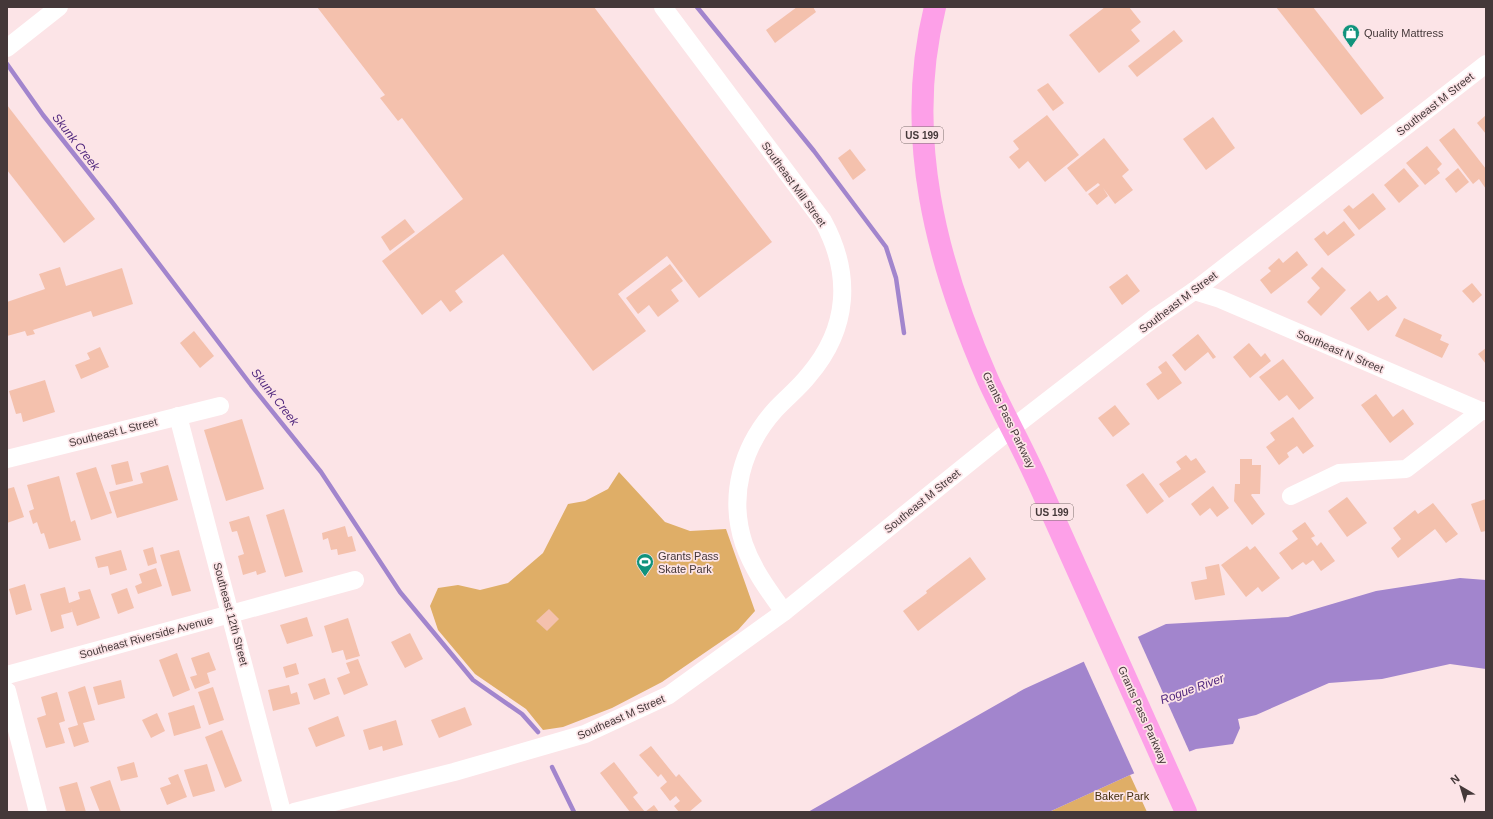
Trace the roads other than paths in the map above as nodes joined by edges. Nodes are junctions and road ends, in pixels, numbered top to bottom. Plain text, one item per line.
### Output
1 (59, 7) edge
2 (663, 7) edge
3 (935, 7) edge
4 (7, 48) edge
5 (1486, 64) edge
6 (1194, 291) junction
7 (220, 406) dead end
8 (1484, 411) edge
9 (178, 416) junction
10 (1011, 429) junction
11 (7, 459) edge
12 (1291, 496) dead end
13 (354, 580) dead end
14 (784, 612) junction
15 (231, 614) junction
16 (7, 675) edge
17 (7, 691) edge
18 (38, 812) edge
19 (282, 812) edge
20 (294, 812) edge
21 (1186, 812) edge

1 - 4 street
2 - 14 street, Southeast Mill Street
3 - 10 highway, Grants Pass Parkway / US 199
5 - 6 street, Southeast M Street
6 - 8 street, Southeast N Street
6 - 10 street, Southeast M Street
7 - 9 street, Southeast L Street
8 - 12 street
9 - 11 street, Southeast L Street
9 - 15 street, Southeast 12th Street
10 - 14 street, Southeast M Street
10 - 21 highway, Grants Pass Parkway / US 199
13 - 15 street, Southeast Riverside Avenue
14 - 20 street, Southeast M Street
15 - 16 street, Southeast Riverside Avenue
15 - 19 street, Southeast 12th Street
17 - 18 street

